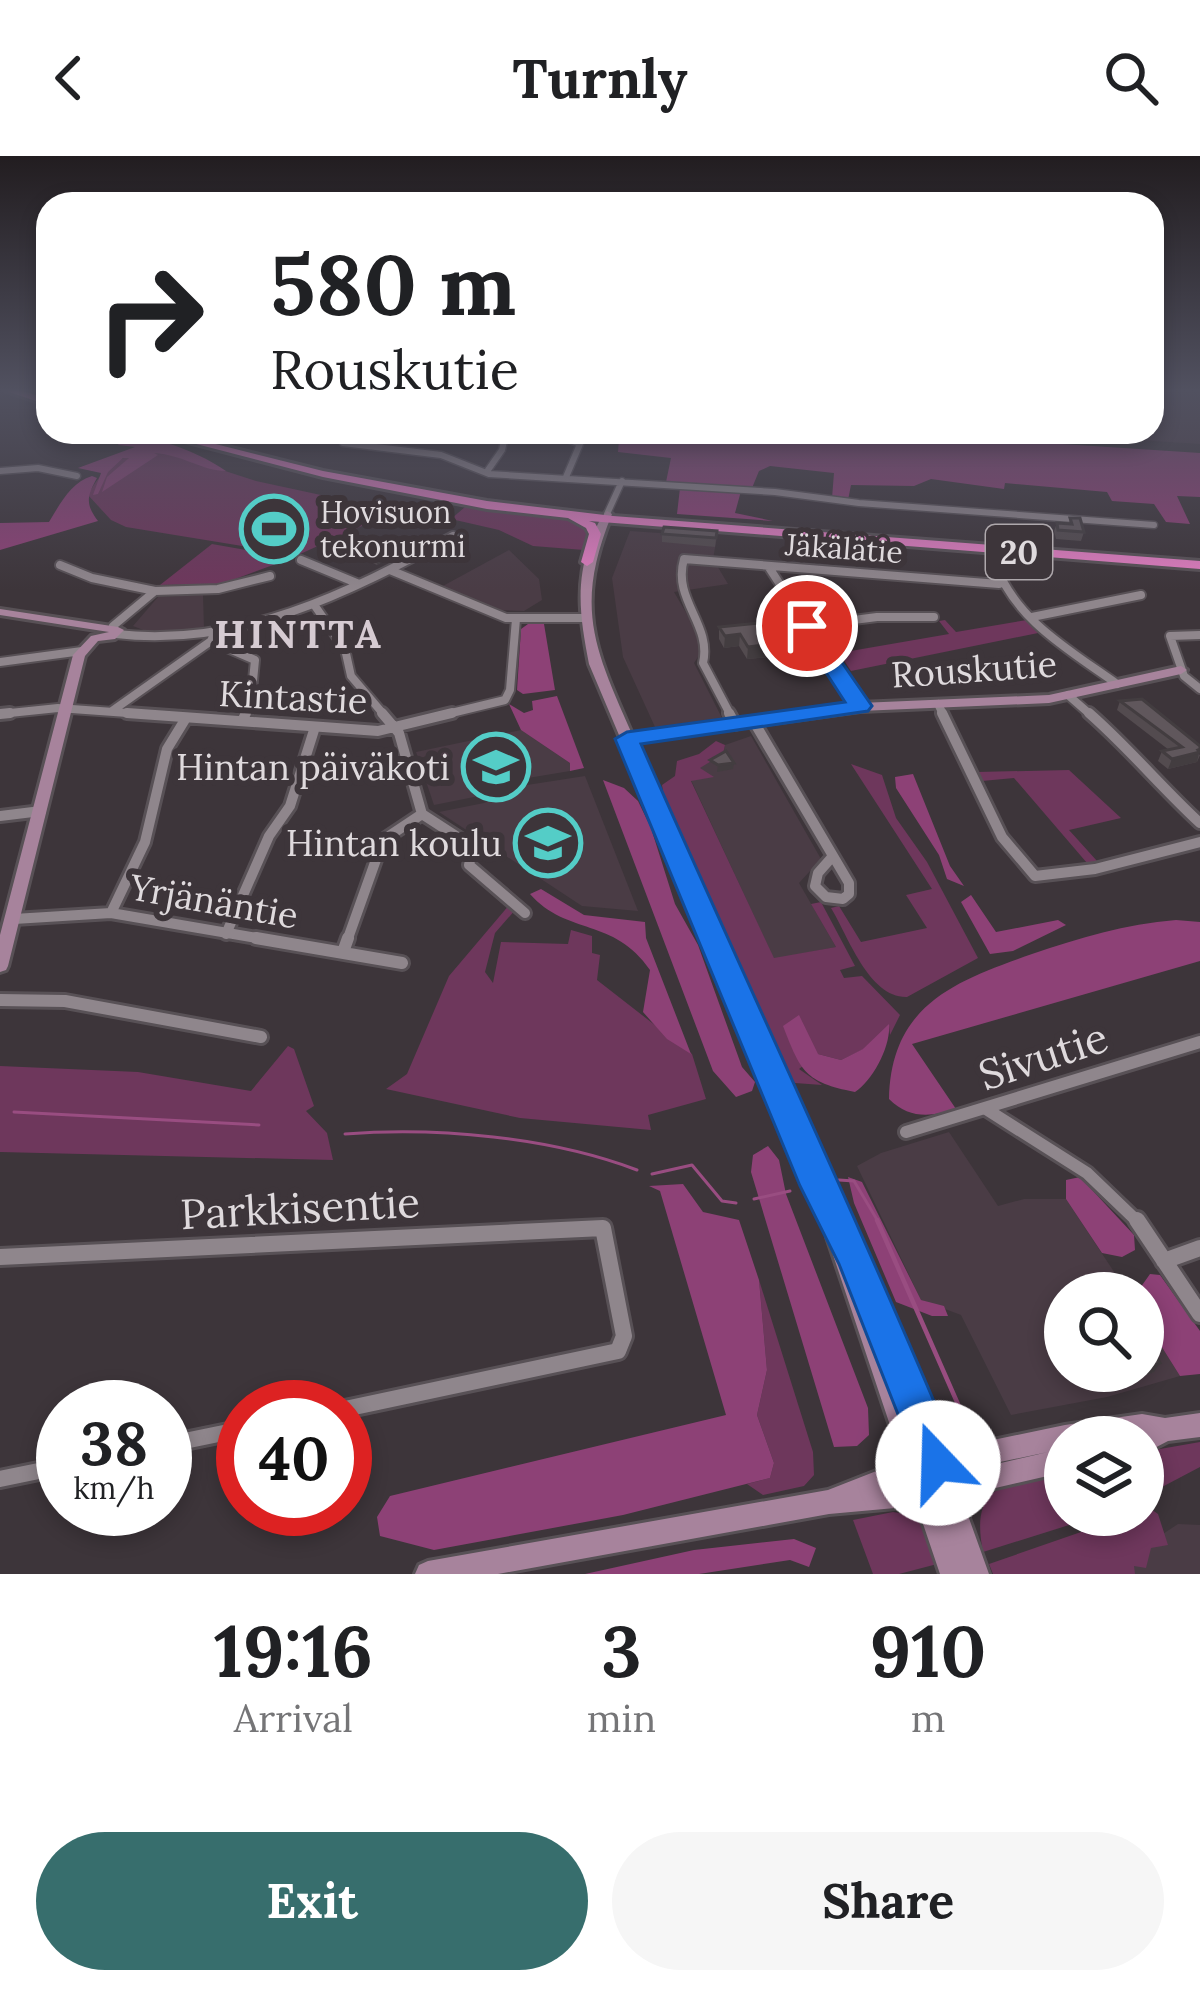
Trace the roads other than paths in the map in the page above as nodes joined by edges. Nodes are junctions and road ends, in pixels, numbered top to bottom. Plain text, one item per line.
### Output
1 (259, 457) edge
2 (285, 457) edge
3 (438, 457) edge
4 (494, 457) edge
5 (575, 457) edge
6 (488, 470) junction
7 (0, 471) edge
8 (77, 476) dead end
9 (566, 477) junction
10 (622, 481) junction
11 (564, 515) junction
12 (610, 515) junction
13 (1154, 525) dead end
14 (453, 536) dead end
15 (301, 560) dead end
16 (994, 561) dead end
17 (587, 562) junction
18 (1200, 562) edge
19 (60, 565) dead end
20 (768, 566) junction
21 (390, 570) junction
22 (270, 576) dead end
23 (999, 584) junction
24 (360, 585) junction
25 (155, 591) junction
26 (1142, 595) dead end
27 (315, 606) junction
28 (0, 612) edge
29 (585, 614) junction
30 (934, 617) dead end
31 (1032, 617) junction
32 (516, 620) junction
33 (807, 626) junction
34 (115, 630) junction
35 (96, 634) junction
36 (214, 635) junction
37 (1200, 635) edge
38 (82, 651) junction
39 (0, 662) edge
40 (1181, 670) junction
41 (1117, 684) junction
42 (1200, 689) edge
43 (1068, 695) junction
44 (938, 704) junction
45 (860, 706) junction
46 (65, 709) junction
47 (110, 712) junction
48 (0, 714) edge
49 (186, 718) junction
50 (242, 721) junction
51 (754, 722) junction
52 (735, 724) junction
53 (393, 726) junction
54 (315, 727) junction
55 (627, 739) junction
56 (40, 811) junction
57 (422, 814) junction
58 (0, 816) edge
59 (1200, 824) edge
60 (1200, 842) edge
61 (833, 856) dead end
62 (112, 913) junction
63 (525, 913) dead end
64 (14, 920) junction
65 (226, 934) junction
66 (344, 952) junction
67 (2, 956) edge
68 (402, 963) dead end
69 (0, 1000) edge
70 (261, 1037) dead end
71 (1200, 1042) edge
72 (986, 1109) junction
73 (906, 1132) dead end
74 (1200, 1248) edge
75 (0, 1257) edge
76 (1164, 1261) junction
77 (1200, 1314) edge
78 (372, 1402) edge
79 (1200, 1425) edge
80 (1164, 1434) edge
81 (1044, 1444) edge
82 (1044, 1463) edge
83 (36, 1471) edge
84 (0, 1478) edge
85 (933, 1478) junction
86 (428, 1574) edge
87 (953, 1574) edge
88 (976, 1574) edge

1 - 11 highway, 20
2 - 12 highway, 20
3 - 6 street
4 - 6 street
5 - 9 street
6 - 9 street
7 - 8 street
9 - 10 street
10 - 12 street
10 - 13 street
11 - 12 highway, 20
11 - 17 highway
12 - 17 street
12 - 18 highway, 20
12 - 29 street
14 - 21 street
15 - 24 street
16 - 23 street
17 - 29 street
19 - 25 street
20 - 23 street, Jäkälätie
20 - 33 street
20 - 52 street, Jäkälätie
21 - 24 street
21 - 32 street
22 - 25 street
23 - 31 street
24 - 27 street
25 - 34 street
26 - 31 street
27 - 36 street
27 - 53 street
28 - 35 street
29 - 32 street
29 - 55 street
30 - 33 street
31 - 41 street
32 - 53 street, Kintastie
33 - 45 street
34 - 35 street
34 - 36 street
35 - 38 street
36 - 47 street
36 - 50 street
37 - 40 street
38 - 39 street
38 - 46 street
40 - 41 street, Rouskutie
40 - 42 street
41 - 43 street, Rouskutie
43 - 44 street, Rouskutie
43 - 59 street
44 - 45 street, Rouskutie
44 - 60 street
45 - 51 street, Rouskutie
46 - 47 street, Kintastie
46 - 48 street, Kintastie
46 - 56 street
47 - 49 street, Kintastie
49 - 50 street, Kintastie
49 - 62 street
50 - 54 street, Kintastie
51 - 52 street, Rouskutie
51 - 61 street
52 - 55 street, Rouskutie
53 - 54 street, Kintastie
53 - 57 street
54 - 65 street
55 - 85 street
56 - 58 street
56 - 64 street
57 - 63 street
57 - 66 street
62 - 64 street, Yrjänäntie
62 - 65 street, Yrjänäntie
64 - 67 street
65 - 66 street, Yrjänäntie
66 - 68 street, Yrjänäntie
69 - 70 street
71 - 72 street, Sivutie
72 - 73 street, Sivutie
72 - 76 street
74 - 76 street
75 - 78 street, Parkkisentie
76 - 77 street
79 - 80 street
81 - 85 street
82 - 85 street
83 - 84 street
85 - 86 street
85 - 87 street
85 - 88 street

